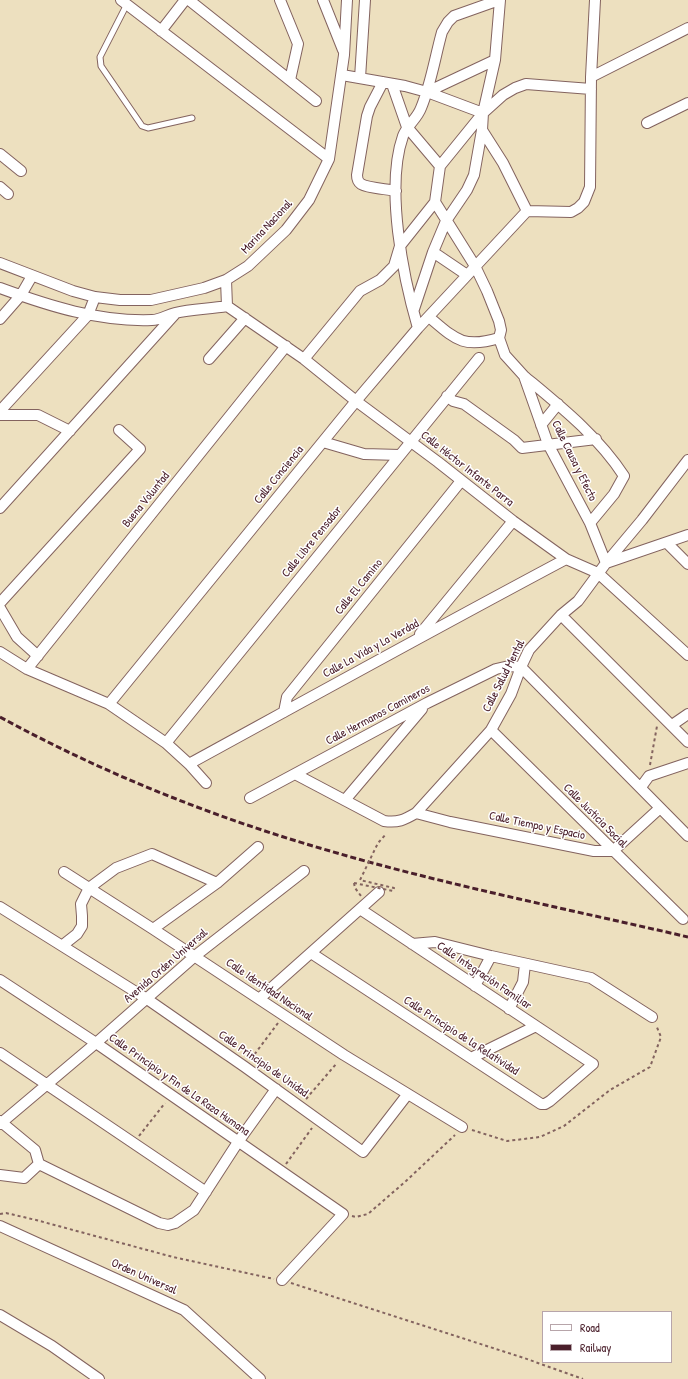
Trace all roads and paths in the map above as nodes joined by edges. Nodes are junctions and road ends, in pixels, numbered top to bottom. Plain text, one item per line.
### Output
1 (185, 0) edge
2 (189, 0) edge
3 (280, 0) edge
4 (323, 0) edge
5 (347, 0) edge
6 (365, 0) edge
7 (500, 0) edge
8 (595, 0) edge
9 (124, 2) edge
10 (688, 28) edge
11 (161, 31) junction
12 (344, 55) junction
13 (495, 60) junction
14 (342, 75) junction
15 (591, 76) junction
16 (360, 78) junction
17 (290, 80) junction
18 (388, 83) junction
19 (591, 89) junction
20 (427, 92) junction
21 (316, 101) dead end
22 (688, 103) edge
23 (482, 113) junction
24 (192, 118) dead end
25 (647, 123) dead end
26 (407, 127) junction
27 (482, 130) junction
28 (0, 154) edge
29 (329, 159) junction
30 (440, 166) junction
31 (21, 171) dead end
32 (0, 187) edge
33 (396, 190) junction
34 (8, 194) dead end
35 (435, 202) junction
36 (527, 211) junction
37 (446, 221) junction
38 (400, 246) junction
39 (433, 252) junction
40 (0, 264) edge
41 (475, 266) junction
42 (467, 275) junction
43 (32, 276) junction
44 (226, 280) junction
45 (0, 288) edge
46 (22, 296) junction
47 (96, 297) junction
48 (227, 306) junction
49 (413, 311) junction
50 (176, 313) junction
51 (88, 315) junction
52 (429, 317) junction
53 (245, 318) junction
54 (0, 319) edge
55 (418, 328) junction
56 (499, 338) junction
57 (286, 346) junction
58 (479, 358) dead end
59 (209, 359) dead end
60 (304, 359) junction
61 (524, 376) junction
62 (448, 396) junction
63 (356, 401) junction
64 (558, 404) junction
65 (0, 412) edge
66 (0, 415) edge
67 (541, 425) junction
68 (119, 430) dead end
69 (70, 431) junction
70 (596, 438) junction
71 (410, 441) junction
72 (323, 442) junction
73 (548, 444) junction
74 (400, 455) junction
75 (688, 460) edge
76 (461, 480) junction
77 (0, 508) edge
78 (513, 521) junction
79 (590, 523) junction
80 (688, 535) edge
81 (667, 543) junction
82 (566, 559) junction
83 (606, 563) junction
84 (688, 564) edge
85 (598, 573) junction
86 (0, 603) edge
87 (0, 608) edge
88 (561, 615) junction
89 (416, 639) junction
90 (0, 652) edge
91 (688, 655) edge
92 (38, 656) junction
93 (521, 667) junction
94 (27, 669) junction
95 (427, 703) junction
96 (109, 704) junction
97 (284, 712) junction
98 (660, 713) junction
99 (688, 714) edge
100 (672, 725) junction
101 (491, 730) junction
102 (688, 742) edge
103 (166, 743) junction
104 (189, 764) junction
105 (688, 764) edge
106 (295, 774) junction
107 (649, 776) junction
108 (206, 783) dead end
109 (641, 787) junction
110 (250, 798) dead end
111 (344, 800) junction
112 (660, 808) junction
113 (416, 813) junction
114 (386, 834) dead end
115 (688, 836) edge
116 (258, 847) dead end
117 (613, 851) junction
118 (304, 871) dead end
119 (64, 872) dead end
120 (217, 883) junction
121 (89, 888) junction
122 (379, 892) dead end
123 (363, 906) junction
124 (0, 908) edge
125 (683, 919) dead end
126 (153, 929) junction
127 (412, 944) junction
128 (63, 946) junction
129 (311, 953) junction
130 (195, 956) junction
131 (491, 956) junction
132 (525, 964) junction
133 (0, 980) edge
134 (475, 986) junction
135 (147, 999) junction
136 (259, 999) junction
137 (509, 1009) junction
138 (284, 1015) junction
139 (652, 1017) joint
140 (536, 1026) junction
141 (96, 1043) junction
142 (0, 1053) edge
143 (344, 1055) junction
144 (471, 1058) junction
145 (593, 1064) joint
146 (245, 1067) junction
147 (48, 1084) junction
148 (276, 1089) junction
149 (407, 1095) junction
150 (171, 1096) junction
151 (300, 1106) junction
152 (319, 1119) junction
153 (1, 1122) edge
154 (462, 1127) junction
155 (238, 1142) junction
156 (134, 1143) junction
157 (39, 1164) junction
158 (281, 1171) junction
159 (0, 1175) edge
160 (206, 1192) junction
161 (0, 1214) edge
162 (343, 1214) junction
163 (0, 1226) edge
164 (282, 1280) junction
165 (0, 1315) edge
166 (99, 1379) edge
167 (260, 1379) edge
168 (583, 1379) edge

1 - 11 street
2 - 17 street
3 - 17 street
4 - 12 street
5 - 12 street, Marina Nacional
6 - 16 street
7 - 13 street
7 - 20 street
8 - 15 street
9 - 11 street
9 - 24 lane
10 - 15 street
11 - 29 street
12 - 14 street, Marina Nacional
13 - 20 street
13 - 23 street
14 - 16 street
14 - 29 street, Marina Nacional
15 - 19 street
16 - 18 street
17 - 21 street
18 - 20 street
18 - 26 street
18 - 33 street
19 - 23 street
19 - 36 street
20 - 23 street
20 - 26 street
22 - 25 street
23 - 27 street
23 - 30 street
26 - 30 street
26 - 33 street
27 - 36 street
27 - 37 street
28 - 31 street
29 - 44 street, Marina Nacional
30 - 35 street
32 - 34 street
33 - 38 street
35 - 37 street, Calle Causa y Efecto
35 - 38 street
36 - 41 street, Calle Conciencia
37 - 39 street
37 - 41 street, Calle Causa y Efecto
38 - 49 street
38 - 60 street
39 - 42 street
39 - 49 street
40 - 43 street, Marina Nacional
41 - 42 street, Calle Conciencia
41 - 56 street, Calle Causa y Efecto
42 - 52 street, Calle Conciencia
43 - 46 street
43 - 47 street, Marina Nacional
44 - 47 street, Marina Nacional
44 - 48 street
45 - 46 street
46 - 51 street
46 - 54 street
47 - 51 street
48 - 50 street
48 - 53 street, Calle Héctor Infante Parra
49 - 55 street
50 - 51 street
50 - 69 street
51 - 65 street
52 - 55 street, Calle Conciencia
52 - 56 street
53 - 57 street, Calle Héctor Infante Parra
53 - 59 street
55 - 63 street, Calle Conciencia
56 - 61 street, Calle Causa y Efecto
57 - 60 street, Calle Héctor Infante Parra
57 - 92 street, Buena Voluntad
58 - 62 street, Calle Libre Pensador
60 - 63 street, Calle Héctor Infante Parra
61 - 64 street
61 - 67 street, Calle Causa y Efecto
62 - 71 street, Calle Libre Pensador
62 - 73 street
63 - 71 street, Calle Héctor Infante Parra
63 - 72 street, Calle Conciencia
64 - 67 street
64 - 70 street
66 - 69 street
67 - 73 street, Calle Causa y Efecto
68 - 86 street
69 - 77 street
70 - 73 street
70 - 79 street
71 - 74 street, Calle Libre Pensador
71 - 76 street, Calle Héctor Infante Parra
72 - 74 street
72 - 96 street, Calle Conciencia
73 - 79 street, Calle Causa y Efecto
74 - 103 street, Calle Libre Pensador
75 - 83 street, Calle Salud Mental
76 - 78 street, Calle Héctor Infante Parra
76 - 97 street, Calle El Camino
78 - 82 street, Calle Héctor Infante Parra
78 - 89 street
79 - 83 street, Calle Causa y Efecto
80 - 81 street
81 - 83 street
81 - 84 street
82 - 85 street, Calle Héctor Infante Parra
82 - 89 street, Calle La Vida y La Verdad
83 - 85 street, Calle Salud Mental
85 - 88 street, Calle Salud Mental
85 - 91 street, Calle Héctor Infante Parra
87 - 92 street
88 - 93 street, Calle Salud Mental
88 - 98 street
89 - 97 street, Calle La Vida y La Verdad
90 - 94 street
92 - 94 street, Buena Voluntad
93 - 95 street, Calle Hermanos Camineros
93 - 101 street, Calle Salud Mental
93 - 109 street
94 - 96 street
95 - 106 street, Calle Hermanos Camineros
95 - 111 street
96 - 103 street
97 - 104 street, Calle La Vida y La Verdad
98 - 100 street
98 - 107 path
99 - 100 street
100 - 102 street
101 - 113 street, Calle Salud Mental
101 - 117 street, Calle Justicia Social
103 - 104 street
104 - 108 street
105 - 107 street
106 - 110 street, Calle Hermanos Camineros
106 - 111 street
107 - 109 street
109 - 112 street
111 - 113 street, Calle Salud Mental
112 - 115 street
112 - 117 street
113 - 117 street, Calle Tiempo y Espacio
114 - 123 path, bridge
116 - 120 street
117 - 125 street, Calle Justicia Social
118 - 130 street, Avenida Orden Universal
119 - 121 street, Calle Identidad Nacional
120 - 121 street
120 - 126 street
121 - 126 street, Calle Identidad Nacional
121 - 128 street
122 - 123 street
123 - 127 street, Calle Integración Familiar
123 - 129 street
124 - 128 street, Calle Principio de Unidad
126 - 130 street, Calle Identidad Nacional
127 - 131 street
127 - 134 street, Calle Integración Familiar
128 - 135 street, Calle Principio de Unidad
129 - 136 street
129 - 144 street, Calle Principio de la Relatividad
130 - 135 street, Avenida Orden Universal
130 - 136 street, Calle Identidad Nacional
131 - 132 street
131 - 134 street
132 - 137 street
132 - 139 street
133 - 141 street, Calle Principio y Fin de La Raza Humana
134 - 137 street, Calle Integración Familiar
135 - 141 street, Avenida Orden Universal
135 - 146 street, Calle Principio de Unidad
136 - 138 street, Calle Identidad Nacional
137 - 140 street, Calle Integración Familiar
138 - 143 street, Calle Identidad Nacional
138 - 146 path
139 - 154 path
140 - 144 street
140 - 145 street, Calle Integración Familiar
141 - 147 street, Avenida Orden Universal
141 - 150 street, Calle Principio y Fin de La Raza Humana
142 - 147 street
143 - 149 street, Calle Identidad Nacional
143 - 151 path
144 - 145 street, Calle Principio de la Relatividad
146 - 148 street, Calle Principio de Unidad
147 - 153 street
147 - 156 street
148 - 151 street, Calle Principio de Unidad
148 - 155 street
149 - 152 street, Calle Principio de Unidad
149 - 154 street, Calle Identidad Nacional
150 - 155 street, Calle Principio y Fin de La Raza Humana
150 - 156 path
151 - 152 street, Calle Principio de Unidad
152 - 158 path
153 - 157 street
154 - 162 path
155 - 158 street, Calle Principio y Fin de La Raza Humana
155 - 160 street
156 - 160 street
157 - 159 street
157 - 160 street
158 - 162 street, Calle Principio y Fin de La Raza Humana
161 - 164 path
162 - 164 street
163 - 167 street, Orden Universal
164 - 168 path
165 - 166 street

